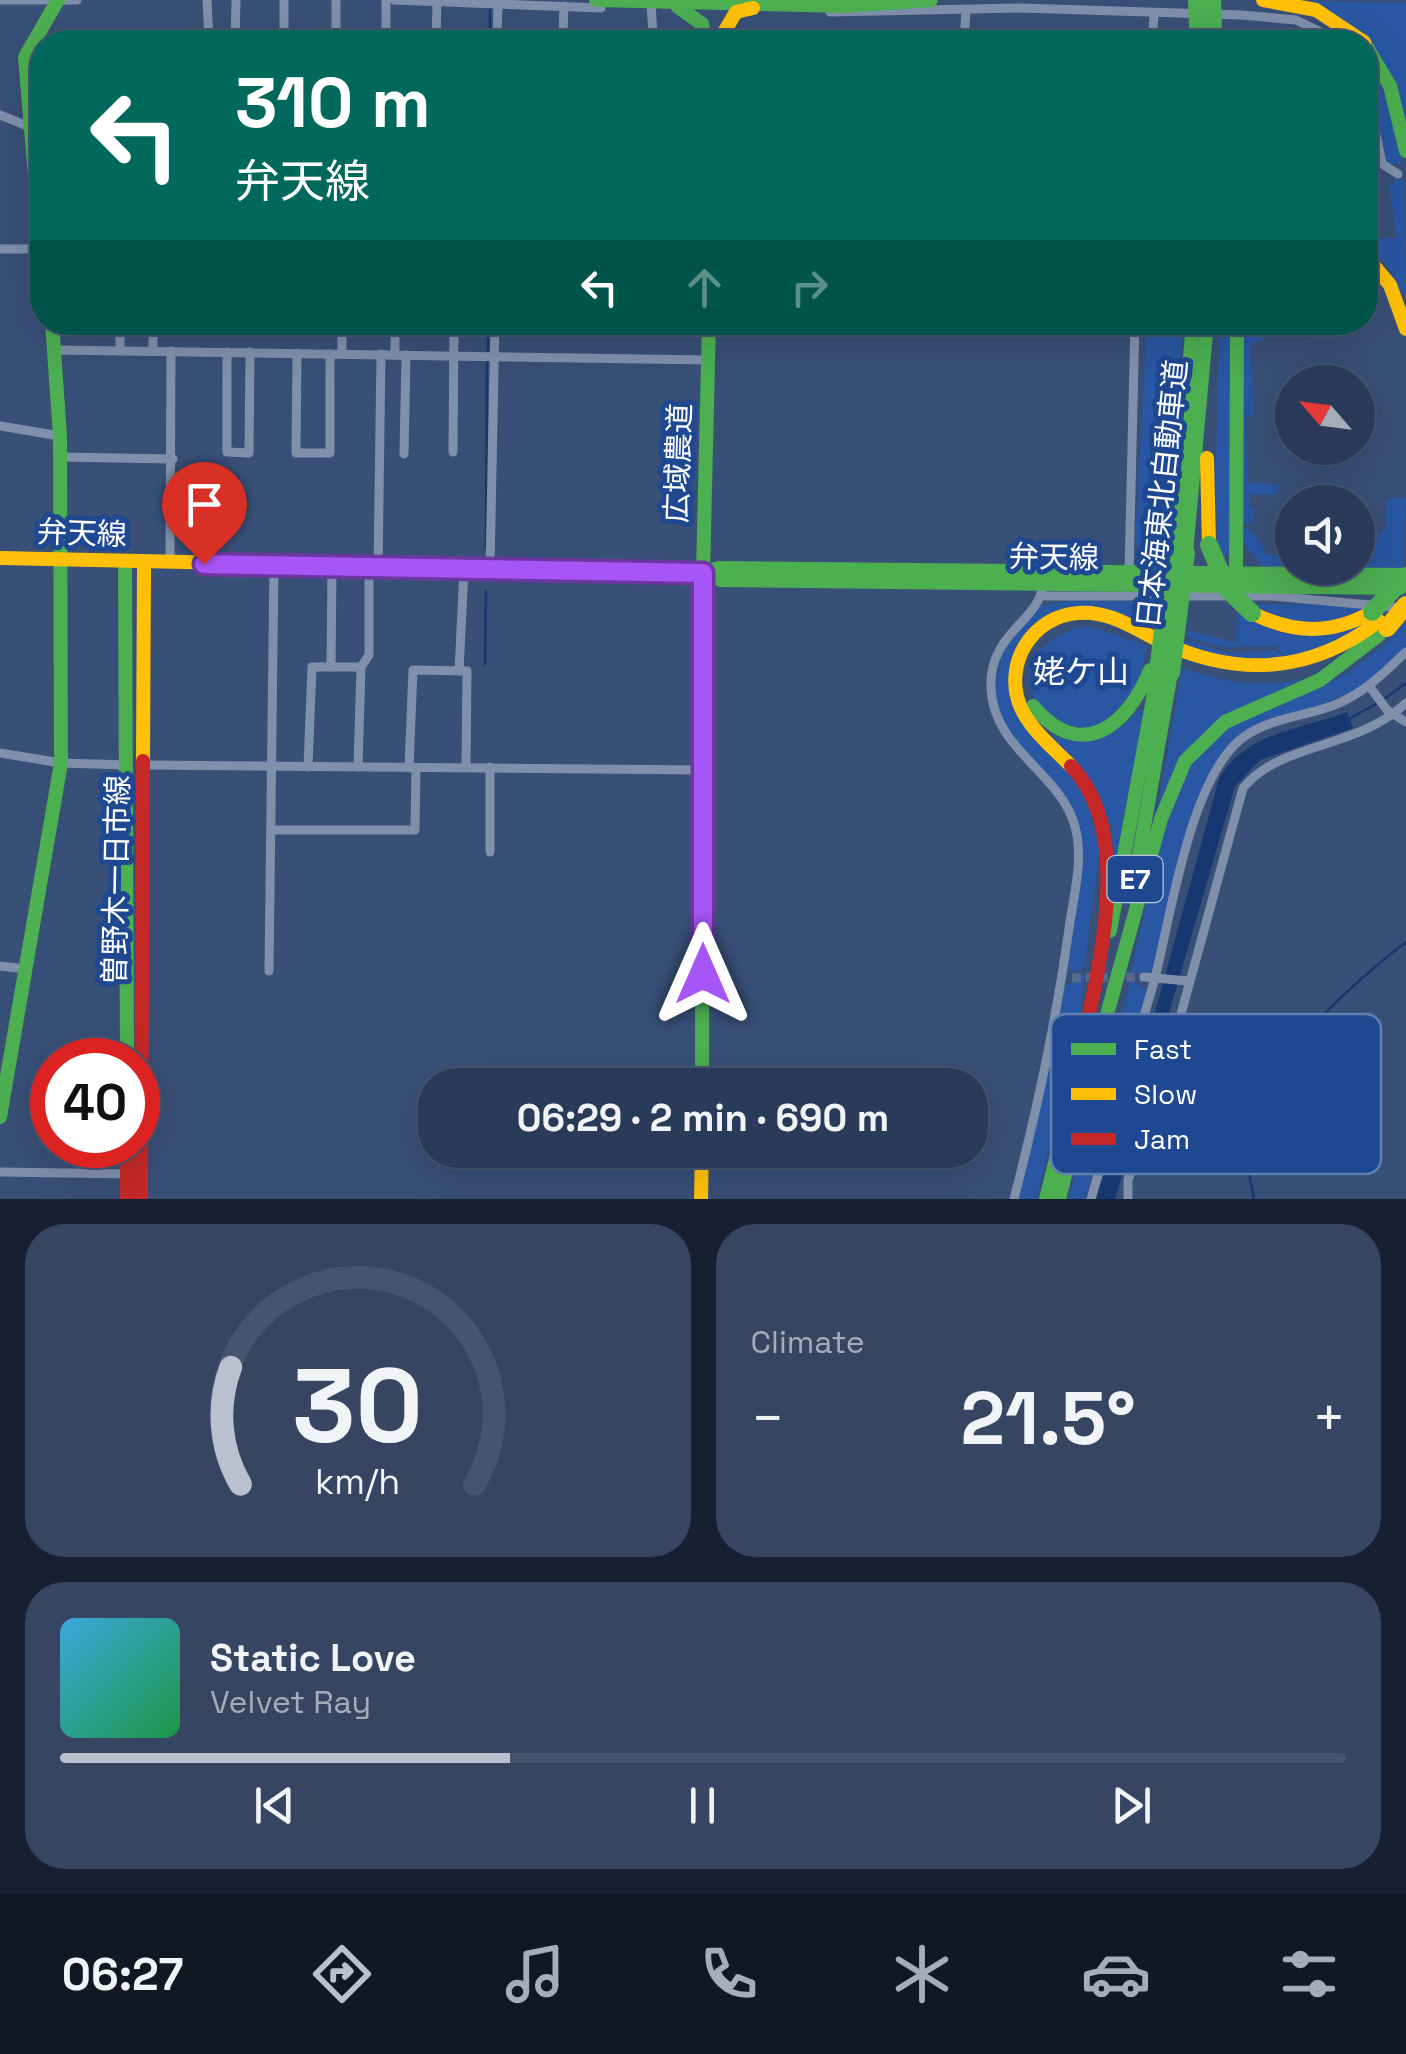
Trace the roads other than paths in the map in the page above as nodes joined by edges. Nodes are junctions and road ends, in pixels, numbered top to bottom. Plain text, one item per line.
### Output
1 (0, 0) edge
2 (58, 0) edge
3 (77, 0) edge
4 (207, 0) edge
5 (236, 0) edge
6 (284, 0) edge
7 (336, 0) edge
8 (386, 0) edge
9 (394, 0) edge
10 (596, 0) edge
11 (931, 0) edge
12 (1197, 0) edge
13 (1212, 0) edge
14 (1262, 0) edge
15 (437, 1) edge
16 (712, 1) edge
17 (498, 2) edge
18 (653, 4) junction
19 (674, 4) junction
20 (768, 4) junction
21 (803, 5) junction
22 (564, 6) junction
23 (966, 10) junction
24 (1154, 15) junction
25 (43, 30) edge
26 (208, 30) edge
27 (235, 30) edge
28 (284, 30) edge
29 (336, 30) edge
30 (386, 30) edge
31 (436, 30) edge
32 (497, 30) edge
33 (564, 30) edge
34 (653, 30) edge
35 (706, 30) edge
36 (709, 30) edge
37 (721, 30) edge
38 (965, 30) edge
39 (1153, 30) edge
40 (1204, 30) edge
41 (1206, 30) edge
42 (1316, 30) edge
43 (1347, 30) edge
44 (30, 57) edge
45 (1378, 66) edge
46 (0, 115) edge
47 (30, 127) joint
48 (1378, 144) edge
49 (1406, 151) edge
50 (1398, 174) dead end
51 (0, 249) edge
52 (30, 252) edge
53 (1378, 270) edge
54 (1406, 329) edge
55 (54, 335) edge
56 (120, 335) edge
57 (153, 335) edge
58 (342, 335) edge
59 (395, 335) edge
60 (454, 335) edge
61 (493, 335) edge
62 (709, 335) edge
63 (1135, 335) edge
64 (1191, 335) edge
65 (1206, 335) edge
66 (1208, 335) edge
67 (1238, 335) edge
68 (56, 350) junction
69 (120, 351) junction
70 (153, 351) junction
71 (171, 352) junction
72 (227, 352) junction
73 (250, 352) junction
74 (296, 353) junction
75 (330, 354) junction
76 (342, 354) junction
77 (381, 354) junction
78 (394, 354) junction
79 (406, 355) junction
80 (454, 355) junction
81 (490, 356) junction
82 (709, 360) junction
83 (0, 426) edge
84 (60, 436) junction
85 (452, 452) dead end
86 (404, 454) dead end
87 (61, 458) junction
88 (173, 458) junction
89 (1176, 552) junction
90 (0, 558) edge
91 (60, 560) junction
92 (125, 562) junction
93 (144, 562) junction
94 (170, 563) junction
95 (274, 564) junction
96 (332, 566) junction
97 (373, 568) junction
98 (490, 568) junction
99 (464, 569) junction
100 (1129, 572) junction
101 (703, 573) junction
102 (1406, 576) edge
103 (1235, 580) junction
104 (1406, 588) edge
105 (1042, 590) junction
106 (1406, 606) edge
107 (1379, 620) junction
108 (1406, 652) edge
109 (331, 667) junction
110 (361, 667) junction
111 (458, 671) junction
112 (1159, 671) junction
113 (1371, 689) junction
114 (1406, 703) edge
115 (1390, 712) junction
116 (1406, 722) edge
117 (0, 754) edge
118 (60, 763) junction
119 (136, 765) junction
120 (272, 766) junction
121 (308, 767) junction
122 (358, 768) junction
123 (413, 768) junction
124 (466, 768) junction
125 (490, 768) junction
126 (703, 770) junction
127 (272, 830) junction
128 (490, 852) dead end
129 (0, 966) edge
130 (25, 969) junction
131 (269, 970) dead end
132 (1152, 977) junction
133 (1188, 980) junction
134 (1059, 1014) edge
135 (1091, 1014) edge
136 (1100, 1014) edge
137 (1102, 1014) edge
138 (1142, 1014) edge
139 (1180, 1014) edge
140 (128, 1038) edge
141 (1051, 1052) edge
142 (702, 1068) edge
143 (0, 1117) edge
144 (133, 1168) edge
145 (702, 1168) edge
146 (0, 1172) edge
147 (134, 1174) junction
148 (1054, 1174) edge
149 (1063, 1174) edge
150 (1098, 1174) edge
151 (1130, 1174) edge
152 (127, 1199) edge
153 (141, 1199) edge
154 (702, 1199) edge
155 (1014, 1199) edge
156 (1046, 1199) edge
157 (1058, 1199) edge
158 (1091, 1199) edge
159 (1128, 1199) edge

1 - 2 street
2 - 3 street
2 - 25 main road
4 - 26 street
5 - 27 street
6 - 28 street
7 - 29 street
8 - 30 street
9 - 15 street
10 - 18 main road
11 - 21 main road
12 - 40 main road, bridge
13 - 41 main road, bridge
14 - 43 main road
15 - 17 street
15 - 31 street
16 - 19 main road
16 - 20 main road
16 - 36 main road
17 - 22 street
17 - 32 street
18 - 19 main road
18 - 22 street
18 - 34 street
19 - 35 main road
20 - 21 main road
20 - 37 main road
21 - 23 street
22 - 33 street
23 - 24 street
23 - 38 street
24 - 39 street
24 - 42 street
44 - 47 main road
45 - 49 main road
46 - 47 street
48 - 50 street
51 - 52 street
53 - 54 main road
55 - 68 main road
56 - 69 street
57 - 70 street
58 - 76 street
59 - 78 street
60 - 80 street
61 - 81 street
62 - 82 main road, 広域農道
63 - 100 street
64 - 89 main road, 日本海東北自動車道
65 - 89 main road, 日本海東北自動車道
66 - 107 main road, bridge
67 - 103 main road
68 - 69 street
68 - 84 main road
69 - 70 street
70 - 71 street
71 - 72 street
71 - 88 street
72 - 73 street
72 - 73 street
73 - 74 street
74 - 75 street
74 - 75 street
75 - 76 street
76 - 77 street
77 - 78 street
77 - 97 street
78 - 79 street
79 - 80 street
79 - 86 street
80 - 81 street
80 - 85 street
81 - 82 street
81 - 98 street
82 - 101 main road, 広域農道
83 - 84 street
84 - 87 main road
87 - 88 street
87 - 91 main road
88 - 94 street
89 - 112 main road, 日本海東北自動車道, bridge
90 - 91 main road, 弁天線
91 - 92 main road, 弁天線
91 - 118 main road
92 - 93 main road, 弁天線
92 - 119 main road, 曽野木一日市線
93 - 94 main road, 弁天線
93 - 119 main road, 曽野木一日市線
94 - 95 main road, 弁天線
95 - 96 main road, 弁天線
95 - 120 street
96 - 97 main road, 弁天線
96 - 109 street
97 - 99 main road, 弁天線
97 - 110 street
98 - 99 main road, 弁天線
98 - 101 main road, 弁天線
99 - 111 street
100 - 101 main road, 弁天線
100 - 103 main road, 弁天線
101 - 105 main road, 弁天線
101 - 126 main road, 広域農道
102 - 103 main road, 弁天線
102 - 107 main road, bridge
103 - 104 main road, 弁天線
103 - 105 main road, 弁天線
104 - 107 main road
105 - 106 street
105 - 134 street
106 - 107 main road, bridge
107 - 112 main road
107 - 135 main road
107 - 137 main road
108 - 113 street
109 - 110 street
109 - 121 street
110 - 122 street
111 - 123 street
111 - 124 street
112 - 136 main road, 日本海東北自動車道 / E7
113 - 115 street
113 - 132 street
114 - 115 street
115 - 116 street
115 - 133 street
117 - 118 street
118 - 119 street
118 - 130 main road
119 - 120 street
119 - 140 main road, 曽野木一日市線
119 - 147 main road, 曽野木一日市線
120 - 121 street
120 - 127 street
121 - 122 street
122 - 123 street
123 - 124 street
123 - 127 street
124 - 125 street
125 - 126 street
125 - 128 street
126 - 142 main road, 広域農道
127 - 131 street
129 - 130 street
130 - 143 main road
132 - 133 street
132 - 138 street
133 - 139 street
141 - 155 street
144 - 147 main road, 曽野木一日市線
145 - 154 main road
146 - 147 street
147 - 152 main road, 曽野木一日市線
147 - 153 main road, 曽野木一日市線
148 - 156 main road, 日本海東北自動車道 / E7
149 - 157 main road, 日本海東北自動車道 / E7
150 - 158 street
151 - 159 street

